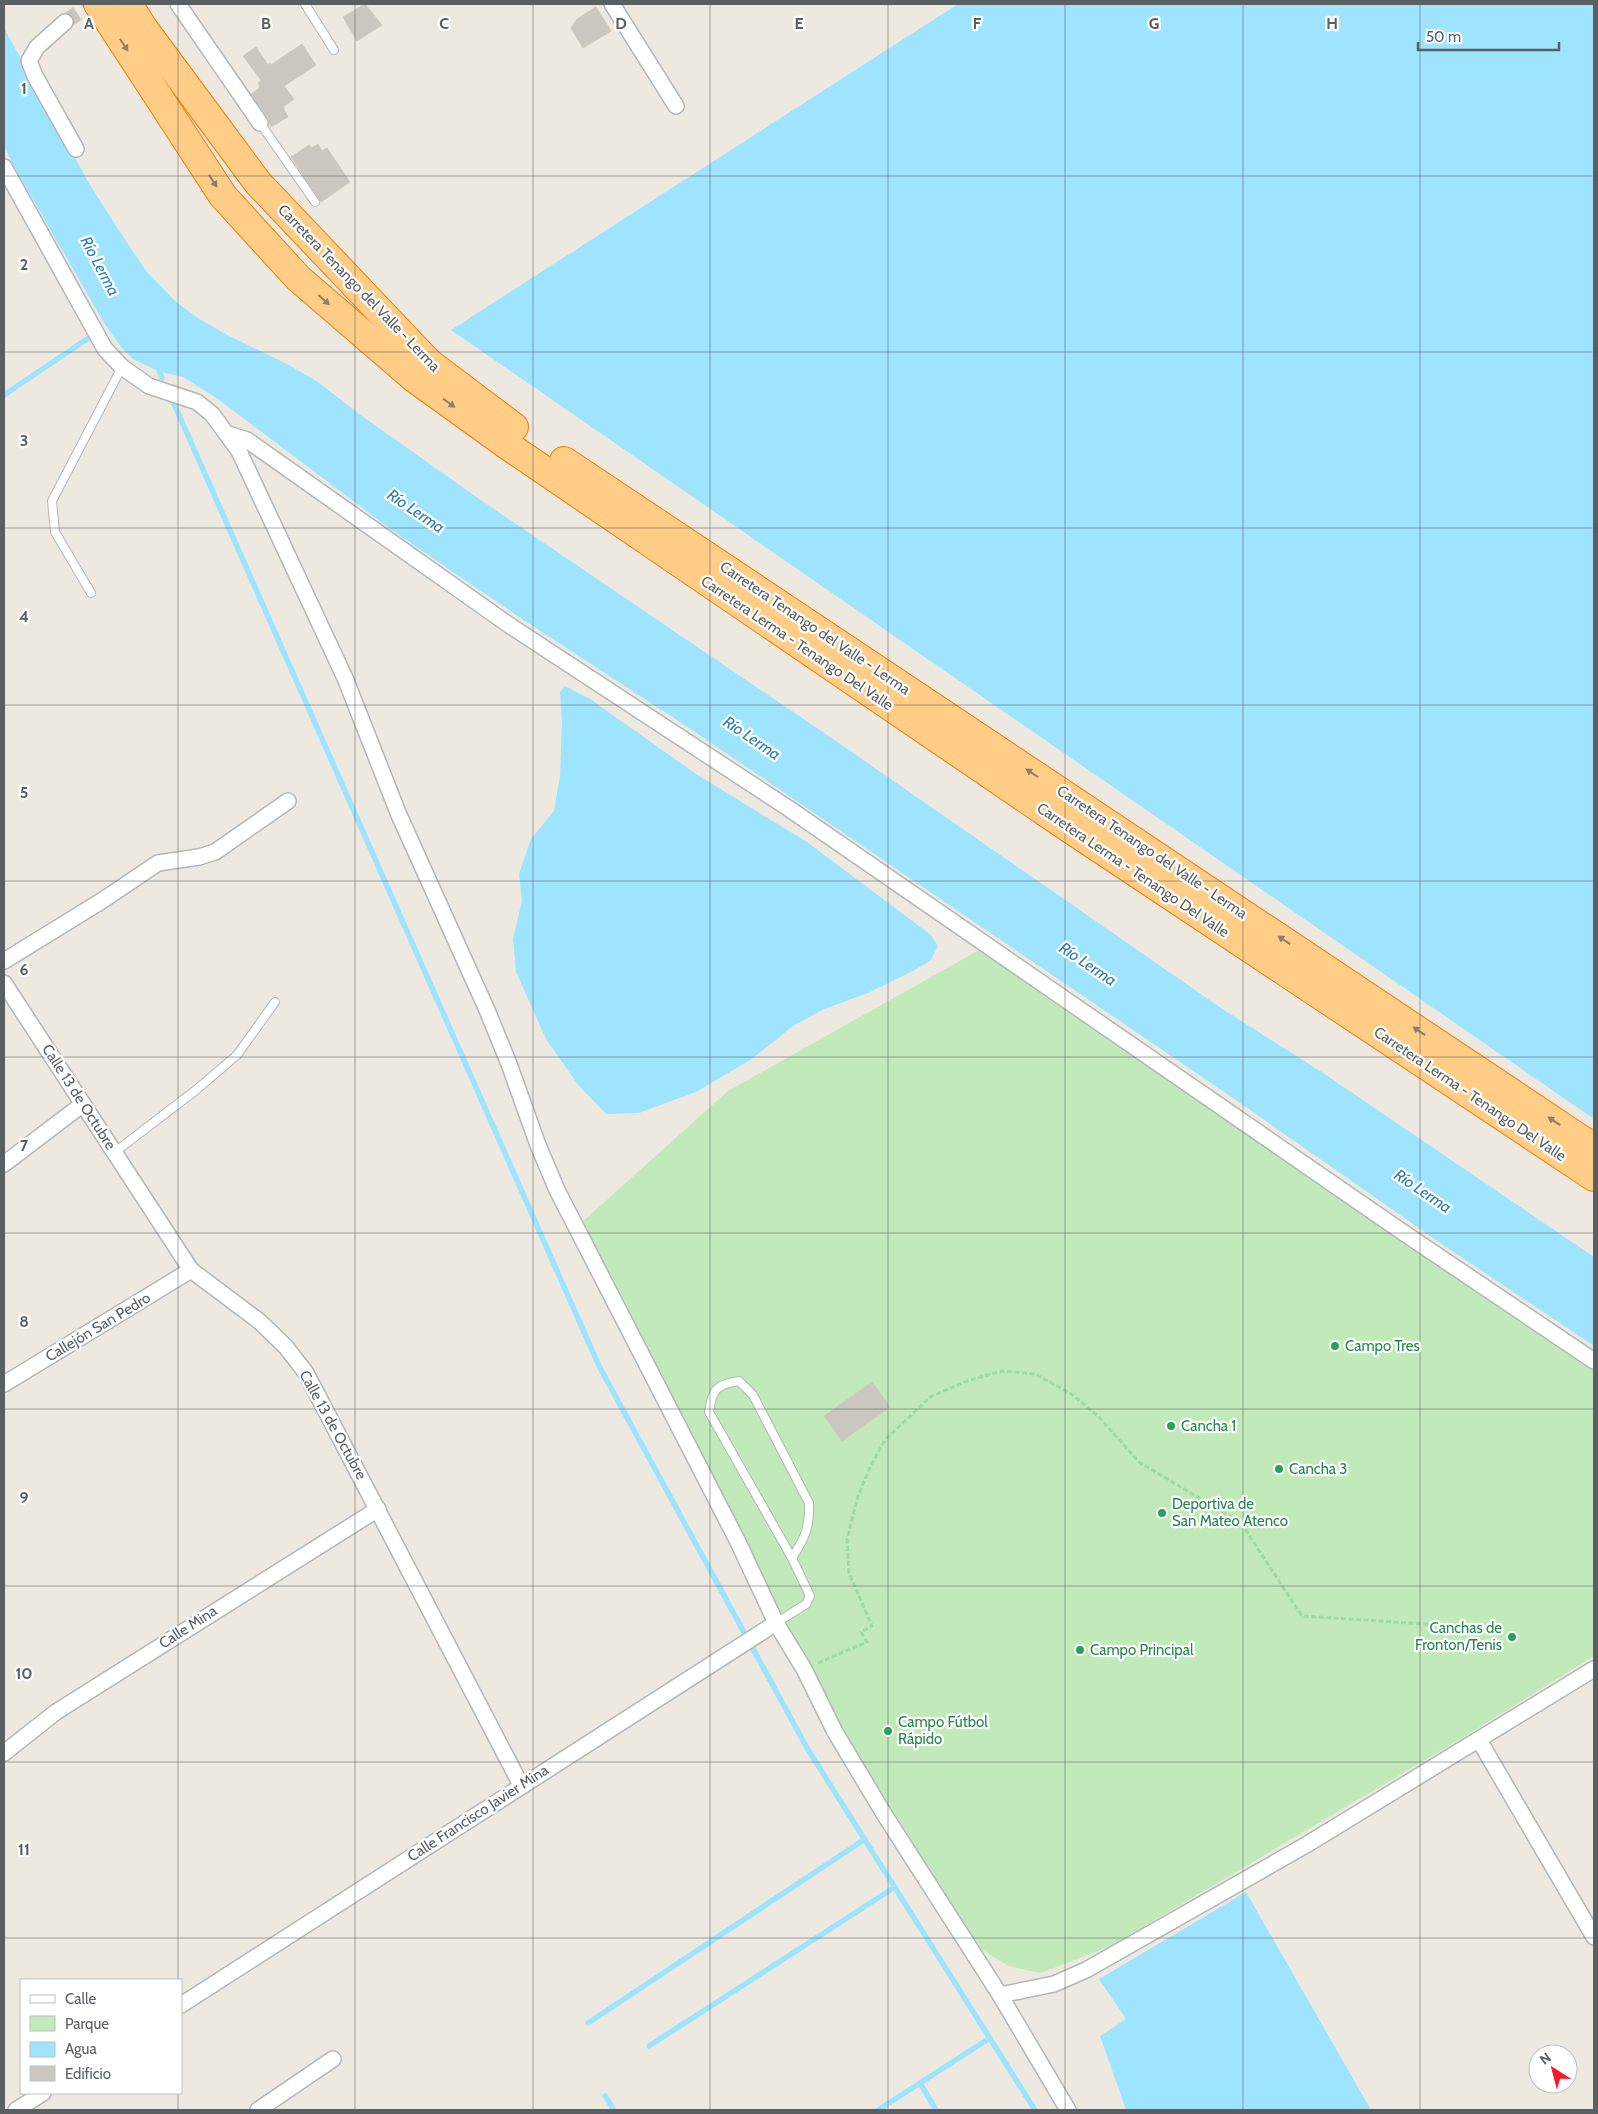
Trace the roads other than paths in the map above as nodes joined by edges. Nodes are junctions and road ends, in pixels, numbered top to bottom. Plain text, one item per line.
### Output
1 (98, 4) edge
2 (128, 4) edge
3 (178, 4) edge
4 (305, 4) edge
5 (612, 4) edge
6 (65, 22) tunnel mouth
7 (334, 50) dead end
8 (676, 106) dead end
9 (260, 123) joint
10 (76, 149) dead end
11 (4, 167) edge
12 (314, 202) dead end
13 (122, 368) junction
14 (228, 434) junction
15 (90, 593) dead end
16 (288, 800) dead end
17 (4, 961) edge
18 (4, 983) edge
19 (275, 1002) dead end
20 (83, 1104) junction
21 (1594, 1148) edge
22 (114, 1152) junction
23 (4, 1164) edge
24 (1594, 1177) edge
25 (192, 1270) junction
26 (1594, 1361) edge
27 (4, 1384) edge
28 (378, 1509) junction
29 (792, 1558) junction
30 (776, 1623) junction
31 (1594, 1670) edge
32 (1479, 1740) junction
33 (4, 1753) edge
34 (521, 1785) junction
35 (1594, 1937) edge
36 (1000, 1995) junction
37 (182, 2004) edge
38 (333, 2059) dead end
39 (38, 2101) edge
40 (16, 2110) edge
41 (258, 2110) edge
42 (1068, 2110) edge

1 -> 24 highway, Carretera Lerma - Tenango Del Valle
21 -> 2 highway, Carretera Tenango del Valle - Lerma
3 - 9 street
4 - 7 lane
5 - 8 street
6 - 10 street
9 - 12 lane
11 - 13 street
13 - 14 street
13 - 15 lane
14 - 26 street
14 - 30 street
16 - 17 street
18 - 20 street, Calle 13 de Octubre
19 - 22 lane
20 - 22 street, Calle 13 de Octubre
20 - 23 street
22 - 25 street, Calle 13 de Octubre
25 - 27 street, Callejón San Pedro
25 - 28 street, Calle 13 de Octubre
28 - 33 street, Calle Mina
28 - 34 street, Calle 13 de Octubre
29 - 29 lane
29 - 30 lane
30 - 34 street, Calle Francisco Javier Mina
30 - 36 street
31 - 32 street
32 - 35 street
32 - 36 street
34 - 37 street, Calle Francisco Javier Mina
36 - 42 street
38 - 41 street
39 - 40 street

